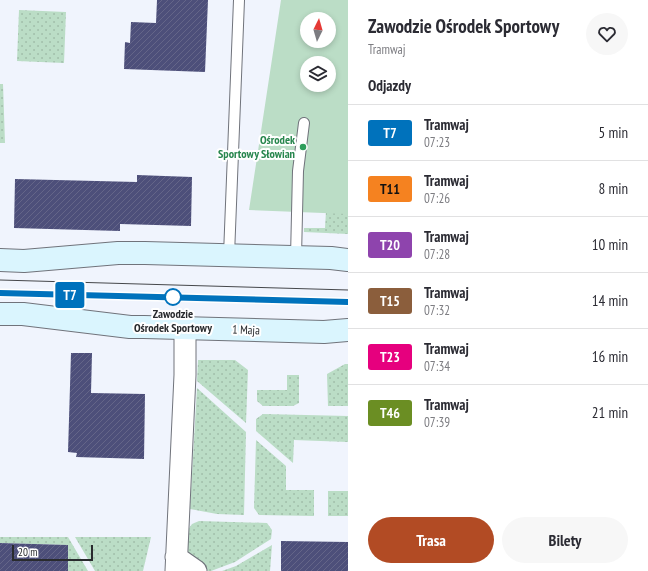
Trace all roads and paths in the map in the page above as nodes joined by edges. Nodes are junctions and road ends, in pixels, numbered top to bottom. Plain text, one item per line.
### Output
1 (239, 0) edge
2 (304, 123) dead end
3 (229, 255) junction
4 (296, 257) junction
5 (0, 260) edge
6 (348, 260) edge
7 (0, 314) edge
8 (185, 328) junction
9 (348, 330) edge
10 (176, 564) edge
11 (196, 571) edge

1 - 3 lane
2 - 4 lane
3 - 4 street
3 - 5 street
4 - 6 street
7 - 8 street, 1 Maja
8 - 9 street, 1 Maja
8 - 10 street
10 - 11 street

